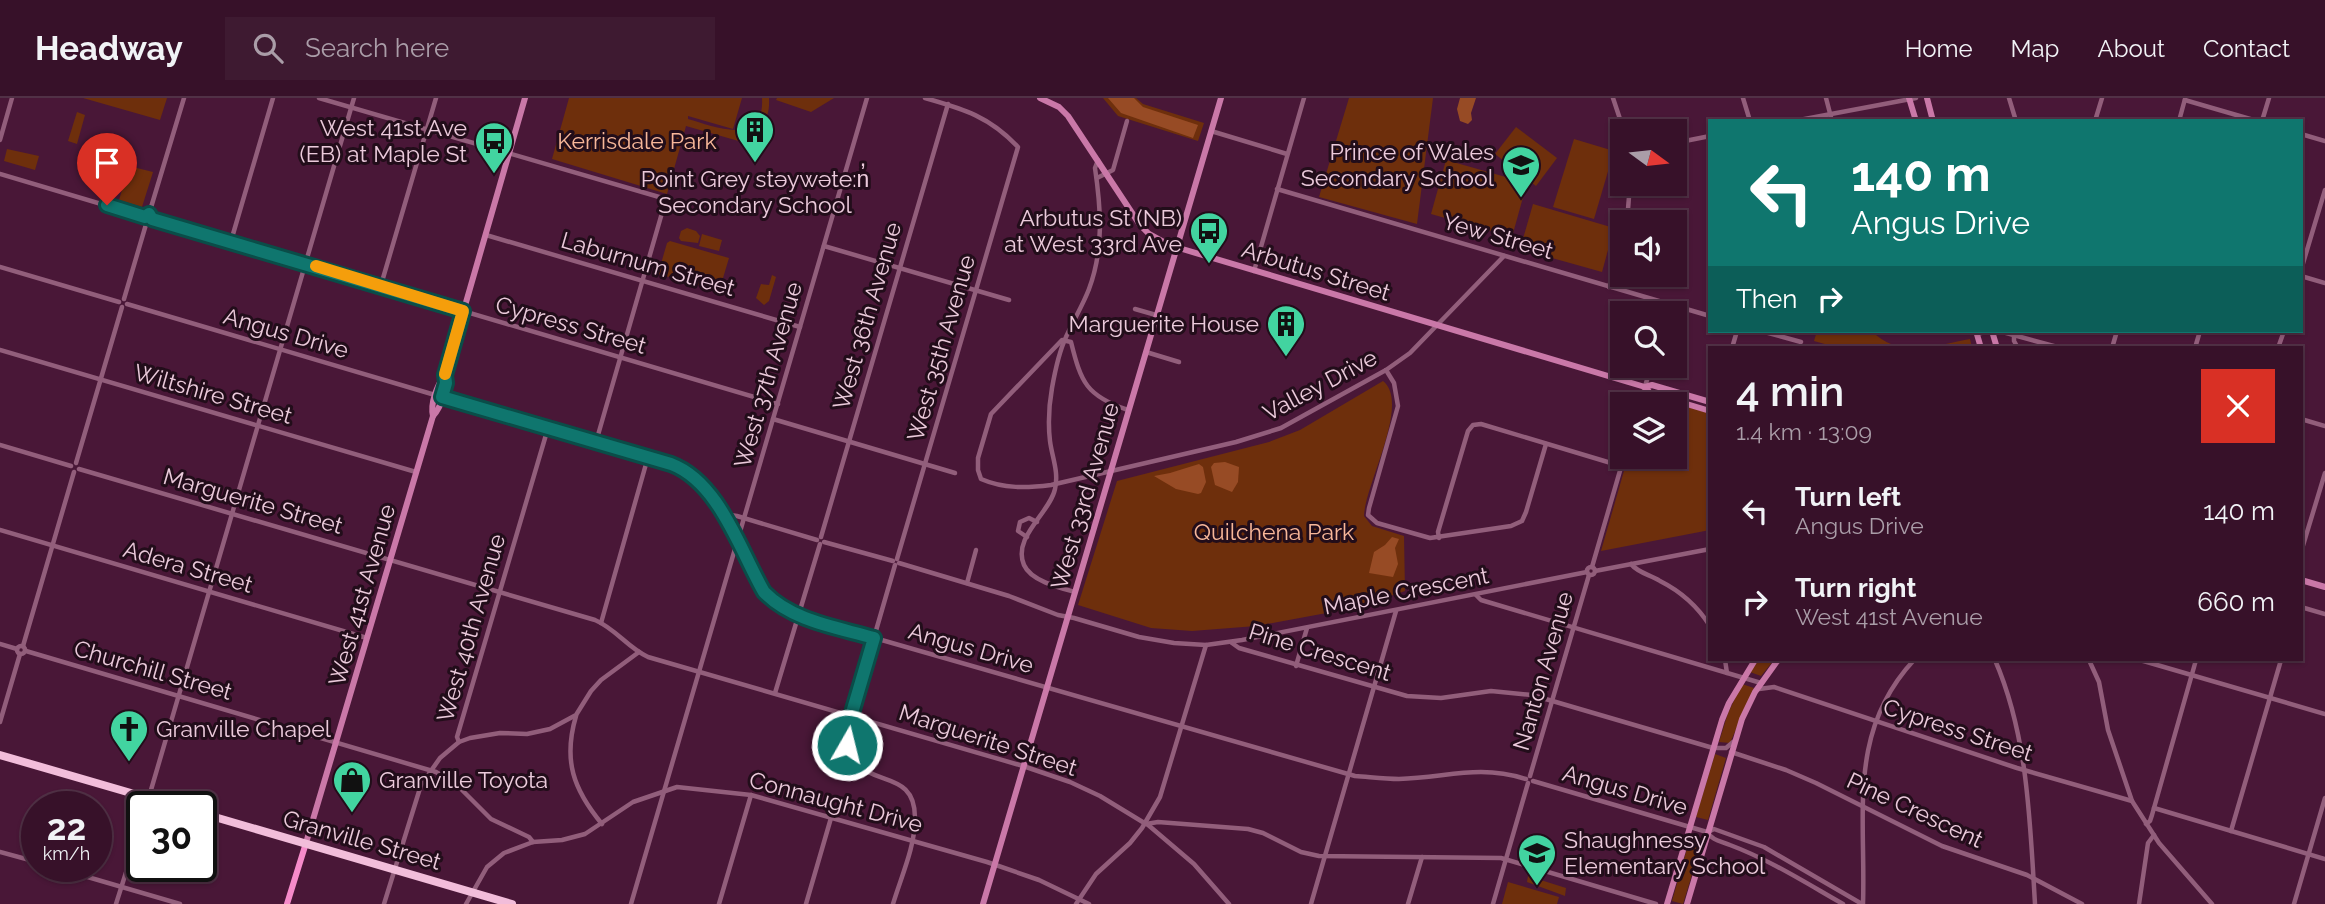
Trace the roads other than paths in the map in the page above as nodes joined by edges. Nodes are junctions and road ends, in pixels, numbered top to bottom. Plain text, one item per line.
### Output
1 (12, 98) edge
2 (184, 98) edge
3 (273, 98) edge
4 (319, 98) edge
5 (354, 98) edge
6 (436, 98) edge
7 (525, 98) edge
8 (867, 98) edge
9 (925, 98) edge
10 (1221, 98) edge
11 (1304, 98) edge
12 (1613, 98) edge
13 (1743, 98) edge
14 (1826, 98) edge
15 (1912, 98) edge
16 (1927, 98) edge
17 (2009, 98) edge
18 (2102, 98) edge
19 (2269, 98) edge
20 (1044, 99) edge
21 (2185, 99) edge
22 (947, 104) junction
23 (351, 107) junction
24 (1830, 114) junction
25 (1620, 119) edge
26 (1749, 119) edge
27 (1804, 119) edge
28 (1831, 119) edge
29 (1916, 119) edge
30 (1932, 119) edge
31 (2015, 119) edge
32 (2096, 119) edge
33 (2180, 119) edge
34 (2250, 119) edge
35 (2263, 119) edge
36 (1127, 121) dead end
37 (427, 129) junction
38 (1211, 131) junction
39 (2303, 135) edge
40 (1708, 136) edge
41 (0, 139) edge
42 (1687, 141) edge
43 (2325, 141) edge
44 (509, 154) junction
45 (1287, 154) junction
46 (1098, 159) junction
47 (1107, 173) junction
48 (0, 174) edge
49 (1096, 179) junction
50 (1277, 189) junction
51 (2325, 190) edge
52 (149, 218) junction
53 (486, 234) junction
54 (230, 241) junction
55 (824, 246) junction
56 (1176, 247) junction
57 (1504, 256) junction
58 (2303, 263) edge
59 (306, 264) junction
60 (0, 267) edge
61 (900, 268) junction
62 (1254, 271) junction
63 (2303, 277) edge
64 (643, 281) junction
65 (1610, 283) edge
66 (2325, 283) edge
67 (380, 285) junction
68 (1609, 286) junction
69 (976, 290) junction
70 (1009, 300) dead end
71 (1659, 301) edge
72 (123, 303) junction
73 (1135, 309) dead end
74 (1687, 309) edge
75 (463, 311) junction
76 (1156, 315) junction
77 (1708, 315) edge
78 (1439, 326) junction
79 (800, 327) junction
80 (1768, 333) edge
81 (2006, 333) edge
82 (2034, 333) dead end
83 (2014, 335) junction
84 (1064, 340) junction
85 (2032, 340) junction
86 (1801, 342) dead end
87 (2017, 346) edge
88 (2054, 346) edge
89 (281, 349) junction
90 (0, 350) edge
91 (1145, 352) junction
92 (620, 358) junction
93 (1179, 362) dead end
94 (1386, 370) junction
95 (1648, 378) edge
96 (101, 379) junction
97 (1645, 387) junction
98 (1644, 392) edge
99 (439, 396) junction
100 (1708, 401) edge
101 (778, 404) junction
102 (1128, 410) junction
103 (1708, 410) edge
104 (773, 419) junction
105 (2303, 420) edge
106 (259, 425) junction
107 (2325, 426) edge
108 (548, 428) junction
109 (596, 442) junction
110 (849, 442) junction
111 (1546, 444) junction
112 (0, 445) edge
113 (648, 457) junction
114 (1610, 463) edge
115 (925, 464) junction
116 (75, 467) junction
117 (1620, 469) edge
118 (1111, 471) junction
119 (416, 472) junction
120 (2325, 472) edge
121 (955, 473) dead end
122 (1056, 484) junction
123 (233, 513) junction
124 (723, 514) junction
125 (745, 519) junction
126 (1037, 522) junction
127 (0, 530) edge
128 (1027, 537) junction
129 (1438, 538) junction
130 (821, 541) junction
131 (738, 543) junction
132 (52, 545) junction
133 (2303, 545) edge
134 (1708, 549) edge
135 (976, 550) dead end
136 (390, 560) junction
137 (896, 562) junction
138 (1631, 564) junction
139 (1594, 569) junction
140 (1588, 574) junction
141 (2303, 581) edge
142 (967, 583) junction
143 (2325, 587) edge
144 (210, 592) junction
145 (499, 592) junction
146 (1075, 592) junction
147 (1475, 595) junction
148 (2303, 608) edge
149 (1396, 610) junction
150 (2325, 614) edge
151 (798, 615) junction
152 (1068, 617) junction
153 (601, 623) junction
154 (1708, 623) edge
155 (1307, 628) junction
156 (1574, 628) junction
157 (367, 638) junction
158 (874, 638) junction
159 (1231, 643) junction
160 (0, 644) edge
161 (1206, 645) junction
162 (21, 650) junction
163 (639, 652) junction
164 (1725, 661) edge
165 (1754, 661) edge
166 (1777, 661) edge
167 (1913, 661) edge
168 (1995, 661) edge
169 (2090, 661) edge
170 (2096, 661) edge
171 (2143, 661) edge
172 (2196, 661) edge
173 (2281, 661) edge
174 (1296, 666) junction
175 (2093, 667) junction
176 (699, 671) junction
177 (1769, 671) junction
178 (1727, 673) junction
179 (2191, 675) junction
180 (1743, 678) junction
181 (1760, 683) junction
182 (1046, 687) junction
183 (1774, 687) junction
184 (1374, 688) junction
185 (1755, 692) junction
186 (775, 693) junction
187 (179, 696) junction
188 (2270, 698) junction
189 (1553, 700) junction
190 (2325, 714) edge
191 (576, 715) junction
192 (851, 715) junction
193 (1874, 721) junction
194 (0, 722) edge
195 (1182, 726) junction
196 (337, 742) junction
197 (460, 742) junction
198 (1733, 742) junction
199 (1713, 748) junction
200 (1731, 752) junction
201 (0, 755) edge
202 (1023, 766) junction
203 (430, 770) junction
204 (2025, 770) junction
205 (1349, 774) junction
206 (1529, 780) junction
207 (151, 791) edge
208 (664, 792) junction
209 (751, 795) junction
210 (126, 796) edge
211 (2325, 798) edge
212 (2132, 801) junction
213 (1864, 806) junction
214 (2154, 808) junction
215 (217, 818) edge
216 (831, 818) junction
217 (602, 824) junction
218 (1146, 824) junction
219 (2146, 824) junction
220 (1691, 828) junction
221 (2231, 831) junction
222 (1707, 832) junction
223 (2154, 835) junction
224 (912, 841) junction
225 (533, 842) junction
226 (306, 843) junction
227 (0, 852) edge
228 (2309, 854) junction
229 (1325, 856) junction
230 (1422, 857) junction
231 (21, 858) edge
232 (1506, 859) junction
233 (2325, 859) edge
234 (995, 864) junction
235 (395, 869) junction
236 (126, 872) edge
237 (2033, 877) junction
238 (104, 882) edge
239 (121, 887) junction
240 (472, 892) junction
241 (1079, 898) junction
242 (116, 904) edge
243 (180, 904) edge
244 (288, 904) edge
245 (384, 904) edge
246 (466, 904) edge
247 (512, 904) edge
248 (631, 904) edge
249 (719, 904) edge
250 (806, 904) edge
251 (893, 904) edge
252 (983, 904) edge
253 (1076, 904) edge
254 (1089, 904) edge
255 (1229, 904) edge
256 (1311, 904) edge
257 (1408, 904) edge
258 (1493, 904) edge
259 (1656, 904) edge
260 (1667, 904) edge
261 (1687, 904) edge
262 (1843, 904) edge
263 (1862, 904) edge
264 (2035, 904) edge
265 (2082, 904) edge
266 (2139, 904) edge
267 (2212, 904) edge
268 (2294, 904) edge

1 - 41 street
2 - 52 street
3 - 54 street
4 - 23 street
5 - 23 street
6 - 37 street
7 - 44 main road, West 41st Avenue
8 - 55 street, West 37th Avenue
9 - 22 street
10 - 38 main road, West 33rd Avenue
11 - 45 street
12 - 25 street
13 - 26 street
14 - 24 street
15 - 24 street
15 - 29 main road
16 - 30 main road
17 - 31 street
18 - 32 street
19 - 35 street
20 - 46 main road, Arbutus Street
21 - 33 street
21 - 34 street
22 - 61 street, West 36th Avenue
22 - 69 street, West 35th Avenue
23 - 37 street
23 - 59 street
24 - 27 street
24 - 28 street
36 - 47 street
37 - 44 street
37 - 67 street
38 - 45 street
38 - 56 main road, West 33rd Avenue
39 - 43 street
40 - 42 street
44 - 53 main road, West 41st Avenue
44 - 64 street
45 - 50 street
46 - 47 main road, Arbutus Street
46 - 49 street
47 - 49 street
47 - 56 main road, Arbutus Street
48 - 52 street, Cypress Street
49 - 84 street
50 - 57 street, Yew Street
50 - 62 street
51 - 58 street
52 - 54 street, Cypress Street
52 - 72 street
53 - 64 street, Laburnum Street
53 - 75 main road, West 41st Avenue
54 - 59 street, Cypress Street
55 - 61 street
55 - 79 street, West 37th Avenue
56 - 62 main road, Arbutus Street
56 - 76 main road, West 33rd Avenue
57 - 68 street, Yew Street
57 - 78 street, Valley Drive
59 - 67 street, Cypress Street
59 - 89 street
60 - 72 street, Angus Drive
61 - 69 street
61 - 110 street, West 36th Avenue
62 - 78 main road, Arbutus Street
63 - 66 street
64 - 79 street, Laburnum Street
64 - 92 street
65 - 68 street
67 - 75 street, Cypress Street
68 - 71 street, Yew Street
69 - 70 street
69 - 115 street, West 35th Avenue
72 - 89 street, Angus Drive
72 - 96 street
73 - 76 street
74 - 77 street, Yew Street
75 - 92 street, Cypress Street
75 - 99 main road, West 41st Avenue
76 - 91 main road, West 33rd Avenue
78 - 94 street, Valley Drive
78 - 97 main road, Arbutus Street
79 - 101 street, West 37th Avenue
80 - 86 street
81 - 83 street
82 - 85 street
83 - 85 street
83 - 87 street
84 - 102 street
84 - 122 street
84 - 122 street
85 - 88 street
89 - 99 street, Angus Drive
89 - 106 street
90 - 96 street, Wiltshire Street
91 - 93 street
91 - 102 main road, West 33rd Avenue
92 - 101 street, Cypress Street
92 - 109 street
94 - 118 street, Valley Drive
94 - 129 street
95 - 97 street
96 - 106 street, Wiltshire Street
96 - 116 street
97 - 98 street
97 - 100 main road, Arbutus Street
97 - 103 main road, Arbutus Street
99 - 108 street, Angus Drive
99 - 119 main road, West 41st Avenue
101 - 104 street, West 37th Avenue
102 - 118 main road, West 33rd Avenue
104 - 110 street
104 - 125 street, West 37th Avenue
105 - 107 street
106 - 119 street, Wiltshire Street
106 - 123 street
108 - 109 street, Angus Drive
108 - 145 street, West 40th Avenue
109 - 113 street, Angus Drive
110 - 115 street
110 - 130 street, West 36th Avenue
111 - 114 street
111 - 129 street
111 - 129 street
112 - 116 street, Marguerite Street
113 - 124 street, Angus Drive
113 - 153 street
115 - 121 street
115 - 137 street, West 35th Avenue
116 - 123 street, Marguerite Street
116 - 132 street
117 - 139 street, Nanton Avenue
118 - 122 street
118 - 146 main road, West 33rd Avenue
119 - 136 main road, West 41st Avenue
120 - 133 street
122 - 126 street
123 - 136 street, Marguerite Street
123 - 144 street
124 - 125 street, Pine Crescent
124 - 131 street, Angus Drive
125 - 130 street, Pine Crescent
125 - 131 street, West 37th Avenue
126 - 128 street
126 - 128 street
127 - 132 street, Adera Street
128 - 146 street
130 - 137 street, Pine Crescent
130 - 151 street, West 36th Avenue
131 - 151 street, Angus Drive
131 - 176 street, West 37th Avenue
132 - 144 street, Adera Street
132 - 162 street
134 - 138 street
135 - 142 street
136 - 145 street, Marguerite Street
136 - 157 main road, West 41st Avenue
137 - 142 street, Pine Crescent
137 - 158 street, West 35th Avenue
138 - 139 street
138 - 154 street
139 - 140 street
140 - 147 street, Maple Crescent
140 - 156 street, Nanton Avenue
141 - 143 main road
142 - 152 street, Pine Crescent
144 - 157 street, Adera Street
144 - 187 street
145 - 153 street, Marguerite Street
145 - 197 street, West 40th Avenue
146 - 152 main road, West 33rd Avenue
147 - 149 street, Maple Crescent
147 - 156 street
148 - 150 street
149 - 155 street, Maple Crescent
149 - 184 street
151 - 158 street, Angus Drive
151 - 186 street, West 36th Avenue
152 - 161 street, Pine Crescent
152 - 182 main road, West 33rd Avenue
153 - 163 street, Marguerite Street
155 - 159 street, Maple Crescent
155 - 174 street
156 - 178 street
156 - 189 street, Nanton Avenue
157 - 196 main road, West 41st Avenue
158 - 182 street, Angus Drive
158 - 192 street, West 35th Avenue
159 - 161 street, Pine Crescent
159 - 174 street, Pine Crescent
160 - 162 street, Churchill Street
161 - 195 street
162 - 187 street, Churchill Street
162 - 194 street
163 - 176 street, Marguerite Street
163 - 191 street
164 - 178 street
165 - 180 main road
166 - 177 main road
167 - 193 street
168 - 204 street
169 - 175 street
170 - 175 street
171 - 179 street
172 - 179 street
173 - 188 street
174 - 184 street, Pine Crescent
175 - 212 street
176 - 186 street, Marguerite Street
176 - 208 street, West 37th Avenue
177 - 181 main road
177 - 183 street
178 - 180 street
179 - 188 street
179 - 214 street
180 - 181 street
180 - 199 main road
181 - 185 main road
182 - 195 street, Angus Drive
182 - 202 main road, West 33rd Avenue
183 - 185 street
183 - 193 street, Cypress Street
184 - 189 street, Pine Crescent
184 - 205 street
185 - 198 main road
186 - 192 street, Marguerite Street
187 - 196 street, Churchill Street
187 - 207 street
188 - 190 street
188 - 221 street
189 - 199 street, Pine Crescent
189 - 206 street, Nanton Avenue
191 - 197 street
191 - 217 street
192 - 202 street, Marguerite Street
192 - 224 street, West 35th Avenue
193 - 204 street, Cypress Street
193 - 213 street
195 - 205 street, Angus Drive
195 - 218 street
196 - 203 street, Churchill Street
196 - 226 main road, West 41st Avenue
197 - 203 street, West 40th Avenue
198 - 199 street
198 - 200 main road
199 - 220 main road
200 - 213 street, Pine Crescent
200 - 222 main road
201 - 210 highway
202 - 218 street, Marguerite Street
202 - 234 main road, West 33rd Avenue
203 - 225 street, Churchill Street
203 - 235 street, West 40th Avenue
204 - 212 street, Cypress Street
204 - 237 street
205 - 206 street, Angus Drive
205 - 229 street
206 - 220 street, Angus Drive
206 - 232 street, Nanton Avenue
208 - 209 street, Connaught Drive
208 - 217 street, Connaught Drive
208 - 248 street, West 37th Avenue
209 - 216 street, Connaught Drive
209 - 249 street
211 - 228 street
212 - 219 street
213 - 237 street, Pine Crescent
213 - 263 street
214 - 219 street
214 - 221 street
215 - 226 highway, Granville Street
216 - 224 street, Connaught Drive
216 - 250 street
217 - 225 street, Connaught Drive
218 - 229 street, Marguerite Street
218 - 241 street
218 - 255 street
219 - 223 street
220 - 222 street, Angus Drive
220 - 260 main road
221 - 228 street
222 - 261 main road
222 - 262 street, Angus Drive
222 - 263 street, Angus Drive
223 - 266 street
223 - 267 street
224 - 234 street, Connaught Drive
224 - 251 street, West 35th Avenue
225 - 240 street, Connaught Drive
226 - 235 highway, Granville Street
226 - 244 main road, West 41st Avenue
227 - 231 street
228 - 233 street
228 - 268 street
229 - 230 street, Marguerite Street
229 - 256 street
230 - 232 street, Marguerite Street
230 - 257 street
232 - 258 street, Nanton Avenue
232 - 259 street, Marguerite Street
234 - 241 street, Connaught Drive
234 - 252 main road, West 33rd Avenue
235 - 240 highway, Granville Street
235 - 245 street, West 40th Avenue
236 - 239 street
237 - 264 street
237 - 265 street, Pine Crescent
238 - 239 street
239 - 242 street
239 - 243 street
240 - 246 street, Connaught Drive
240 - 247 highway, Granville Street
241 - 253 street
241 - 254 street, Connaught Drive

